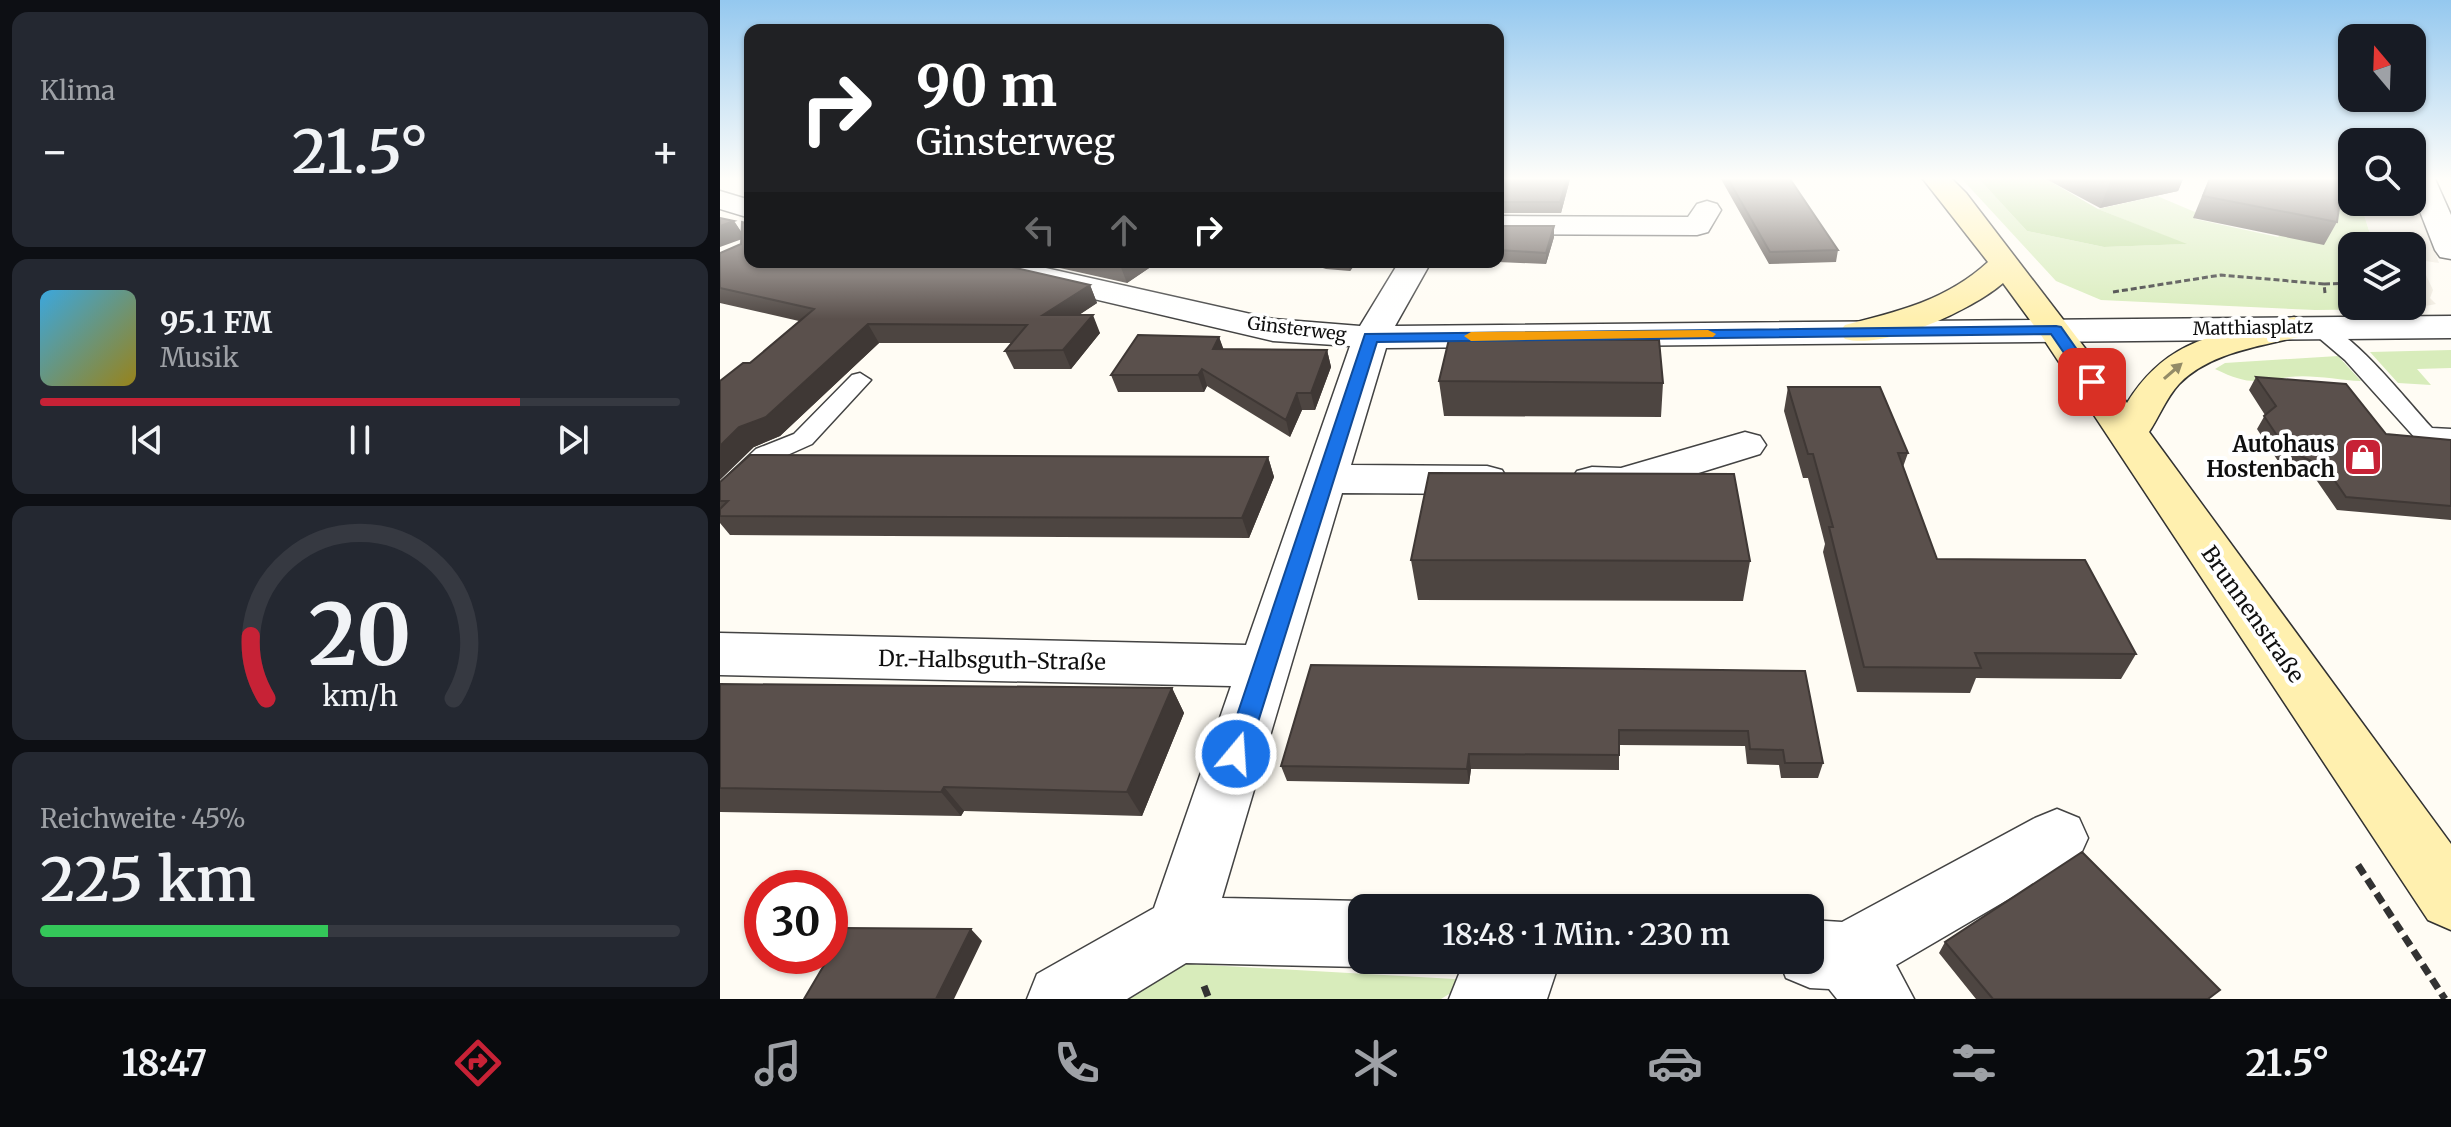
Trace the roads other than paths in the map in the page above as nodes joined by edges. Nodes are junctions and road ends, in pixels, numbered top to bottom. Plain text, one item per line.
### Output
1 (1621, 226) edge
2 (1697, 226) edge
3 (1976, 226) edge
4 (2443, 226) edge
5 (2451, 250) edge
6 (2005, 263) junction
7 (1003, 268) edge
8 (1411, 268) edge
9 (2451, 327) edge
10 (2314, 328) junction
11 (2056, 330) junction
12 (1857, 332) junction
13 (1371, 337) junction
14 (860, 380) dead end
15 (2128, 433) junction
16 (2451, 436) edge
17 (1745, 445) dead end
18 (1325, 479) junction
19 (720, 498) edge
20 (720, 654) edge
21 (1264, 666) junction
22 (2057, 838) dead end
23 (2451, 898) edge
24 (1179, 930) junction
25 (1348, 934) edge
26 (1845, 970) edge
27 (1522, 974) edge
28 (1062, 999) edge
29 (1484, 999) edge

1 - 2 street
3 - 6 main road, Brunnenstraße
4 - 5 street
6 - 11 main road, Brunnenstraße
6 - 12 main road
7 - 13 street, Ginsterweg
8 - 13 street
9 - 10 street, Matthiasplatz
10 - 11 street, Matthiasplatz
15 -> 10 main road
10 - 16 lane
11 - 12 street, Ginsterweg
11 - 15 main road, Brunnenstraße
12 - 13 street, Ginsterweg
13 - 18 street
14 - 19 lane
15 - 23 main road, Brunnenstraße
17 - 18 street
18 - 21 street
20 - 21 street, Dr.-Halbsguth-Straße
21 - 24 street
22 - 26 street
24 - 25 street
24 - 28 street
27 - 29 street

